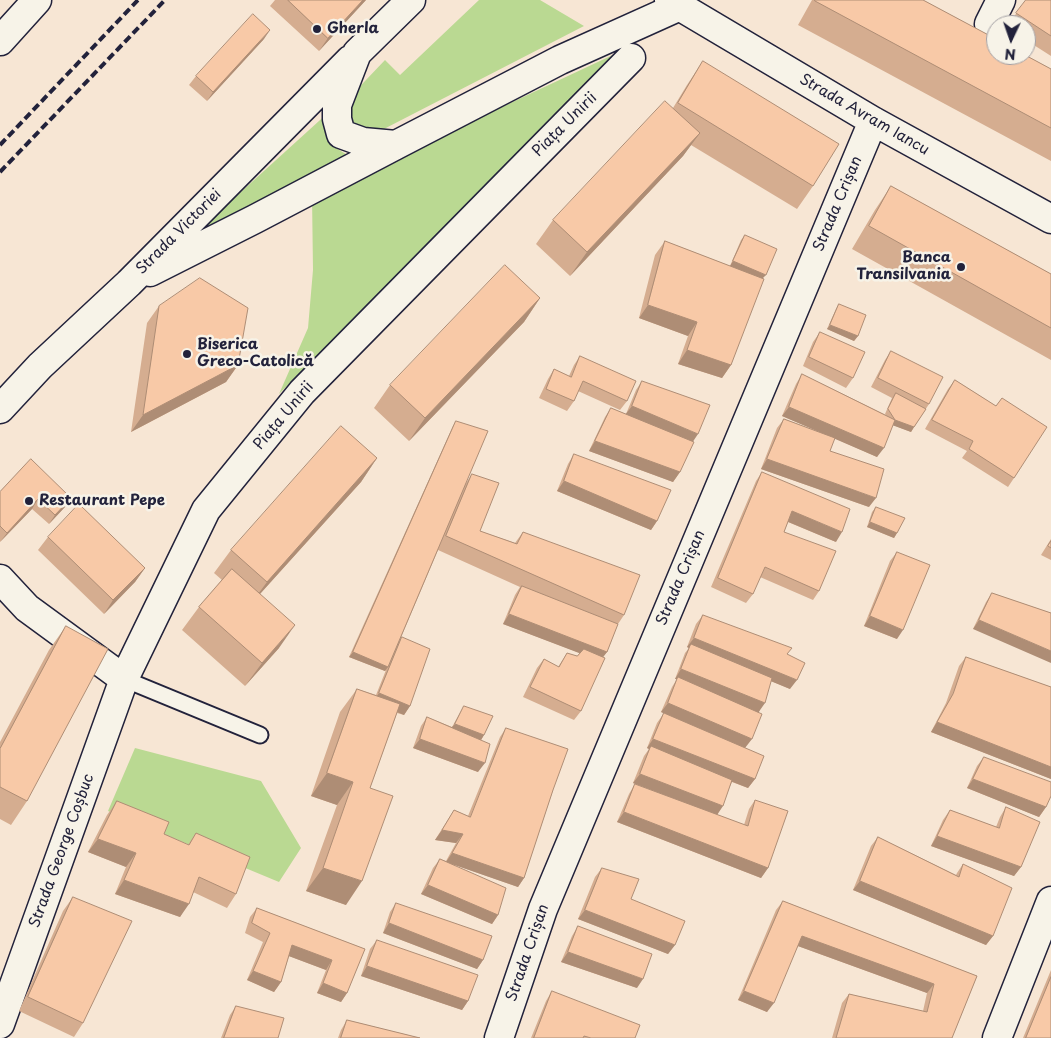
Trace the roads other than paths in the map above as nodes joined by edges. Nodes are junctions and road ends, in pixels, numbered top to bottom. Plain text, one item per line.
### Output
1 (38, 0) edge
2 (411, 0) edge
3 (1001, 0) edge
4 (675, 3) edge
5 (994, 15) edge
6 (0, 41) edge
7 (356, 53) junction
8 (631, 58) dead end
9 (873, 121) junction
10 (396, 145) junction
11 (1051, 219) edge
12 (128, 283) junction
13 (0, 408) edge
14 (0, 579) edge
15 (124, 679) junction
16 (260, 735) dead end
17 (1051, 901) edge
18 (0, 1024) edge
19 (499, 1038) edge
20 (997, 1038) edge

1 - 6 street
2 - 7 street, Strada Victoriei
3 - 5 street
4 - 9 street, Strada Avram Iancu
4 - 10 street
7 - 10 street
7 - 12 street, Strada Victoriei
8 - 15 street, Piața Unirii
9 - 11 street, Strada Avram Iancu
9 - 19 street, Strada Crișan
10 - 12 street
12 - 13 street, Strada Victoriei
14 - 15 street
15 - 16 lane
15 - 18 street, Strada George Coșbuc
17 - 20 street

